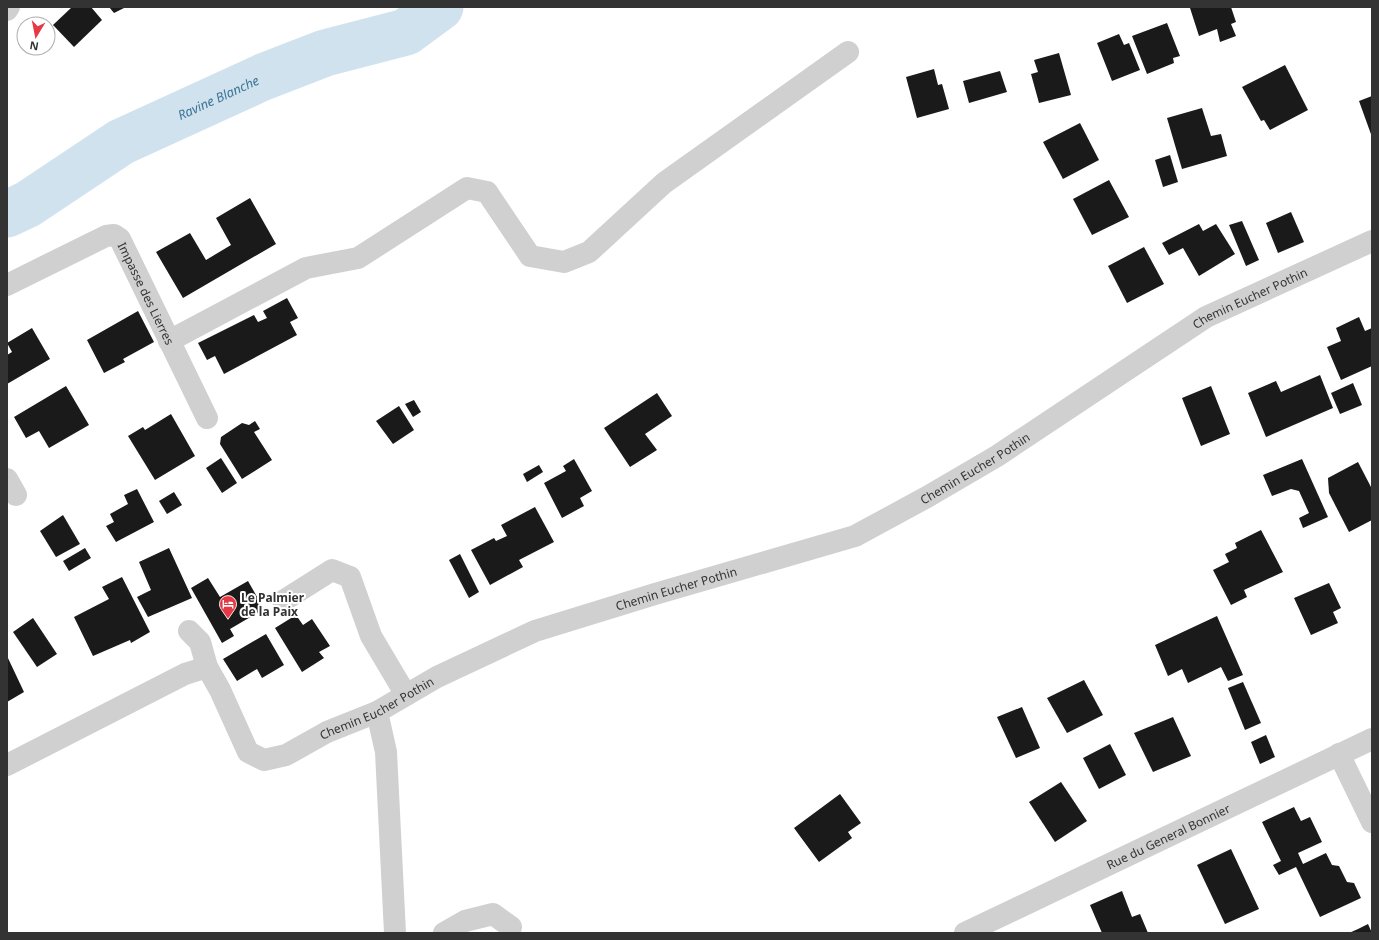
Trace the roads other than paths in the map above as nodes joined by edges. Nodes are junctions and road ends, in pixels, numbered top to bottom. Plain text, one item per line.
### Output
1 (9, 7) edge
2 (7, 10) edge
3 (848, 52) dead end
4 (1372, 241) edge
5 (7, 285) edge
6 (169, 341) junction
7 (207, 418) dead end
8 (283, 602) dead end
9 (189, 630) dead end
10 (207, 667) junction
11 (406, 695) junction
12 (377, 712) junction
13 (1372, 739) edge
14 (1339, 754) junction
15 (7, 765) edge
16 (1372, 822) edge
17 (511, 928) dead end
18 (395, 933) edge
19 (444, 933) edge
20 (965, 933) edge

1 - 2 street
3 - 6 street
4 - 11 street, Chemin Eucher Pothin
5 - 6 street, Impasse des Lierres
6 - 7 street, Impasse des Lierres
8 - 11 street
9 - 10 street, Chemin Eucher Pothin
10 - 12 street, Chemin Eucher Pothin
10 - 15 street
11 - 12 street, Chemin Eucher Pothin
12 - 18 street
13 - 14 street, Rue du General Bonnier
14 - 16 street
14 - 20 street, Rue du General Bonnier
17 - 19 street

